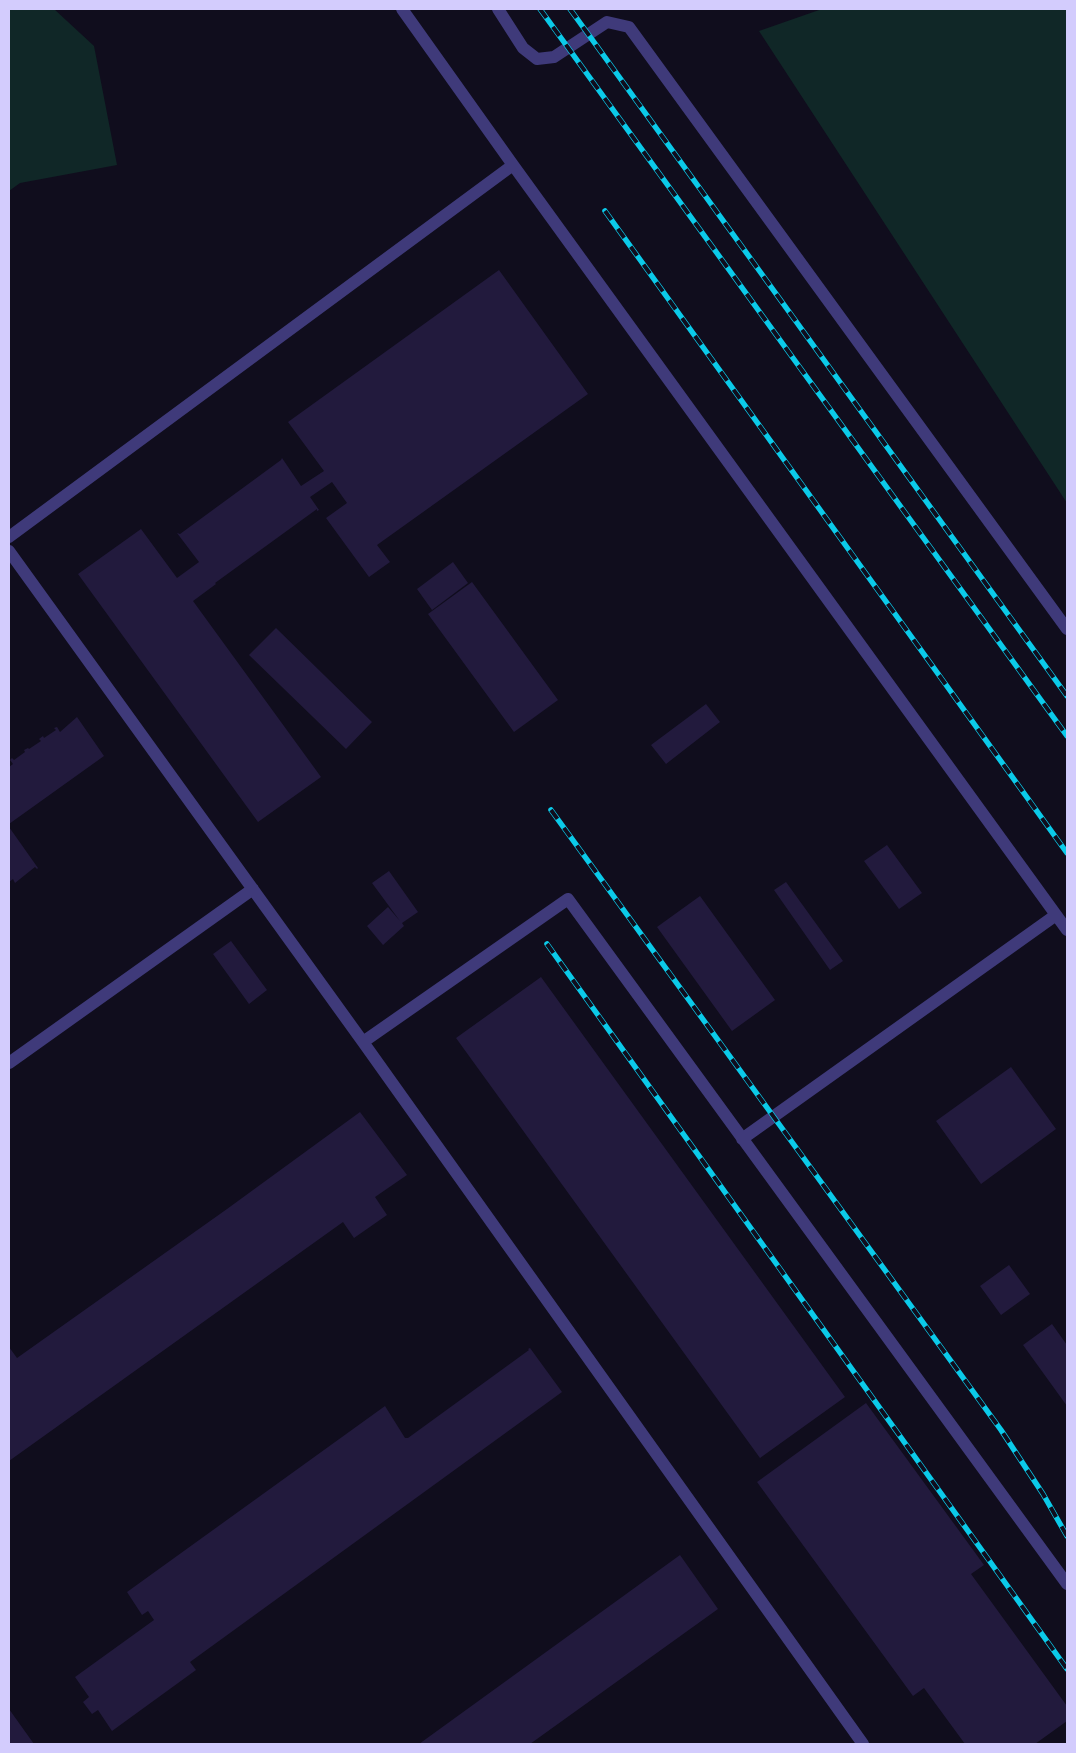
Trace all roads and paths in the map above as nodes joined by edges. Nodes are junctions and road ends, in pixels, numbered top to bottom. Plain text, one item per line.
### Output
1 (402, 9) edge
2 (498, 9) edge
3 (513, 165) junction
4 (9, 537) edge
5 (9, 551) edge
6 (1067, 629) edge
7 (253, 889) junction
8 (1056, 915) junction
9 (1067, 930) edge
10 (363, 1042) junction
11 (9, 1063) edge
12 (742, 1139) junction
13 (1067, 1584) edge
14 (863, 1744) edge

1 - 3 lane
2 - 6 lane
3 - 4 lane
3 - 8 lane
5 - 7 lane
7 - 10 lane
7 - 11 lane
8 - 9 lane
8 - 12 lane
10 - 12 lane
10 - 14 lane
12 - 13 lane

